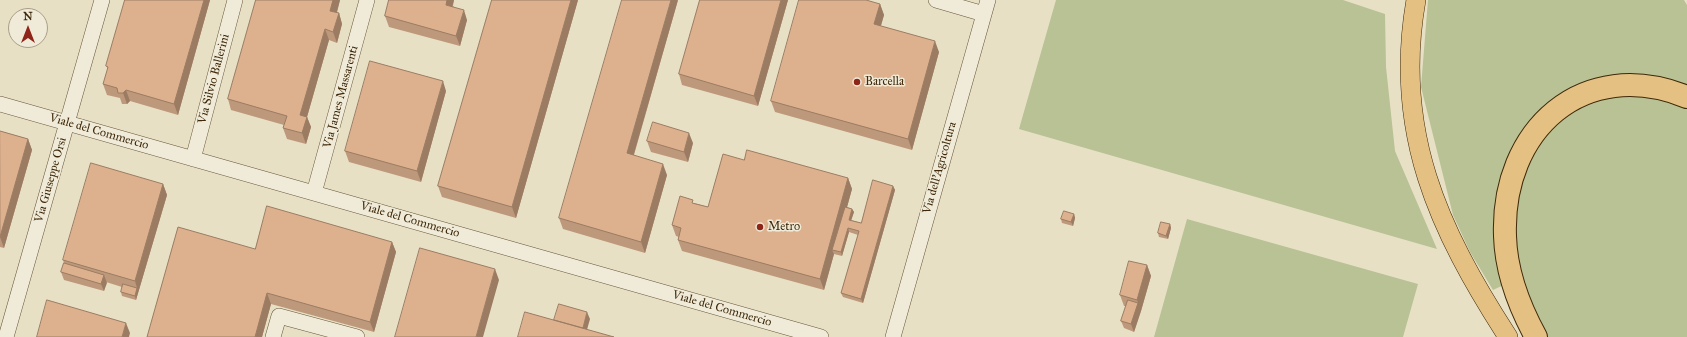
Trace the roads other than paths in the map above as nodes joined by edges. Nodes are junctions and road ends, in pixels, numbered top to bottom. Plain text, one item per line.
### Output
1 (102, 0) edge
2 (235, 0) edge
3 (367, 0) edge
4 (936, 0) edge
5 (1416, 0) edge
6 (986, 7) edge
7 (1687, 97) edge
8 (0, 104) edge
9 (68, 123) junction
10 (193, 158) junction
11 (314, 193) junction
12 (1493, 314) junction
13 (321, 332) edge
14 (350, 336) edge
15 (6, 337) edge
16 (273, 337) edge
17 (820, 337) edge
18 (893, 337) edge
19 (1502, 337) edge
20 (1507, 337) edge
21 (1536, 337) edge

1 - 9 street, Via Giuseppe Orsi
2 - 10 street, Via Silvio Ballerini
3 - 11 street, Via James Massarenti
4 - 6 street
5 - 12 main road
6 - 18 street, Via dell'Agricoltura
7 - 21 highway
8 - 9 street, Viale del Commercio
9 - 10 street, Viale del Commercio
9 - 15 street, Via Giuseppe Orsi
10 - 11 street, Viale del Commercio
11 - 17 street, Viale del Commercio
12 - 19 main road
12 - 20 main road
13 - 14 street
13 - 16 street

